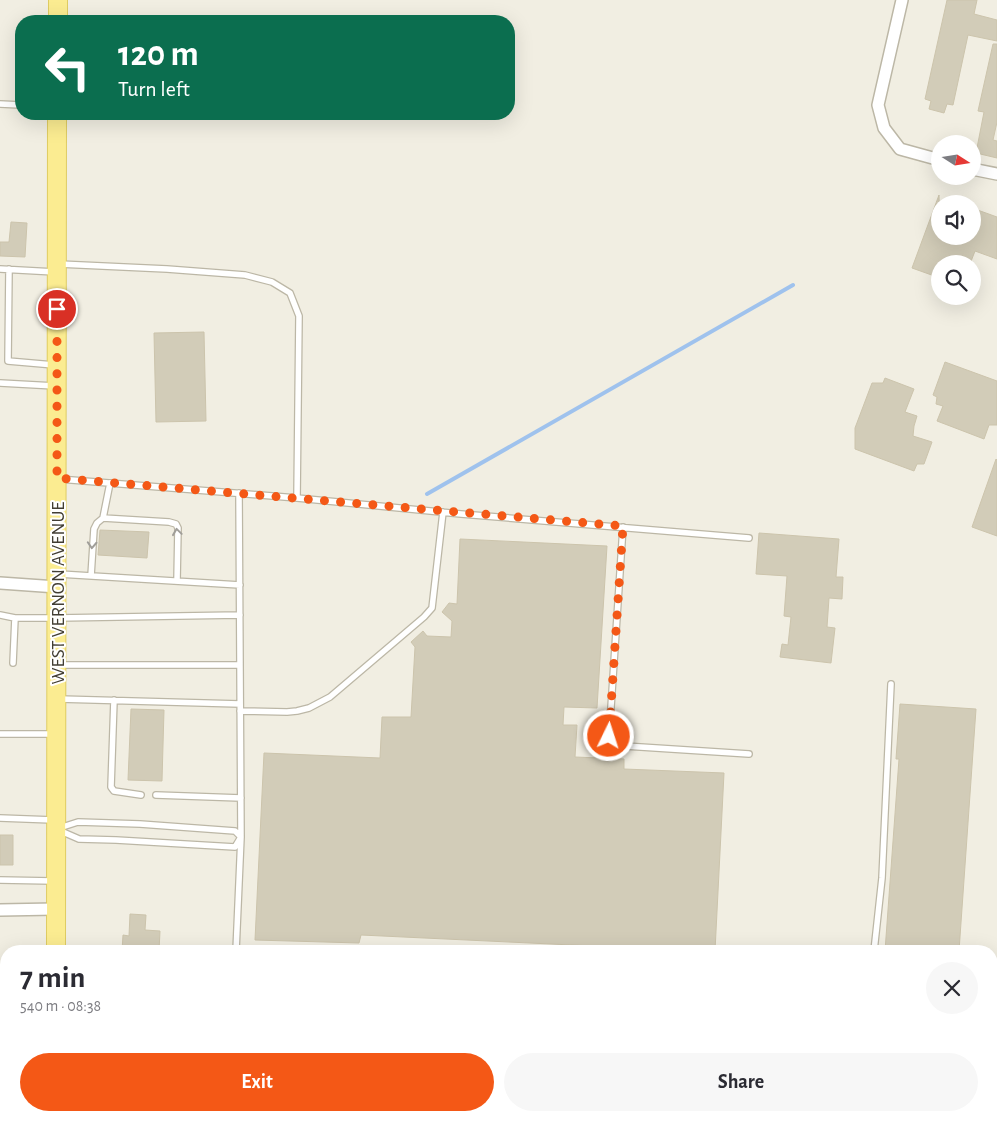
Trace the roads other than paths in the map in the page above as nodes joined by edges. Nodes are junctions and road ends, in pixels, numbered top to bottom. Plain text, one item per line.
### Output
1 (58, 0) edge
2 (902, 0) edge
3 (58, 15) edge
4 (0, 104) edge
5 (15, 105) edge
6 (57, 120) edge
7 (931, 158) edge
8 (981, 171) edge
9 (997, 174) edge
10 (57, 268) junction
11 (0, 269) edge
12 (9, 269) junction
13 (57, 365) junction
14 (0, 383) edge
15 (57, 386) junction
16 (57, 478) junction
17 (110, 483) junction
18 (239, 493) junction
19 (297, 498) junction
20 (443, 512) junction
21 (103, 518) junction
22 (623, 526) junction
23 (749, 538) dead end
24 (91, 576) junction
25 (57, 581) junction
26 (177, 581) junction
27 (0, 584) edge
28 (240, 585) junction
29 (0, 615) edge
30 (240, 616) junction
31 (15, 618) junction
32 (57, 618) junction
33 (13, 663) dead end
34 (57, 665) junction
35 (240, 665) junction
36 (891, 684) dead end
37 (57, 699) junction
38 (114, 700) junction
39 (240, 704) junction
40 (240, 711) junction
41 (0, 734) edge
42 (56, 734) junction
43 (749, 754) dead end
44 (141, 795) dead end
45 (156, 795) dead end
46 (241, 798) junction
47 (0, 818) edge
48 (56, 824) junction
49 (241, 838) junction
50 (0, 880) edge
51 (56, 882) junction
52 (0, 910) edge
53 (55, 910) junction
54 (56, 945) edge
55 (236, 945) edge
56 (875, 945) edge

1 - 3 main road
2 - 7 street
4 - 5 lane
6 - 10 main road, WEST VERNON AVENUE
8 - 9 street
10 - 12 lane
10 - 13 main road, WEST VERNON AVENUE
10 - 19 lane
11 - 12 lane
12 - 13 lane
13 - 15 main road, WEST VERNON AVENUE
14 - 15 lane
15 - 16 main road, WEST VERNON AVENUE
16 - 17 lane
16 - 25 main road, WEST VERNON AVENUE
17 - 18 lane
17 - 21 lane
18 - 19 lane
18 - 28 lane
19 - 20 lane
20 - 22 lane
20 - 40 lane
21 -> 24 lane
26 -> 21 lane
22 - 23 lane
22 - 43 lane
24 - 25 lane
24 - 26 lane
25 - 27 street
25 - 32 main road, WEST VERNON AVENUE
26 - 28 lane
28 - 30 lane
29 - 31 lane
30 - 32 lane
30 - 35 lane
31 - 32 lane
31 - 33 lane
32 - 34 main road, WEST VERNON AVENUE
34 - 35 lane
34 - 37 main road, WEST VERNON AVENUE
35 - 39 lane
36 - 56 lane
37 - 38 lane
37 - 42 main road, WEST VERNON AVENUE
38 - 39 lane
38 - 44 lane
39 - 40 lane
40 - 46 lane
41 - 42 lane
42 - 48 main road, WEST VERNON AVENUE
45 - 46 lane
46 - 49 lane
47 - 48 lane
48 - 49 lane
48 - 49 lane
48 - 51 main road, WEST VERNON AVENUE
49 - 55 lane
50 - 51 lane
51 - 53 main road, WEST VERNON AVENUE
52 - 53 street
53 - 54 main road, WEST VERNON AVENUE

